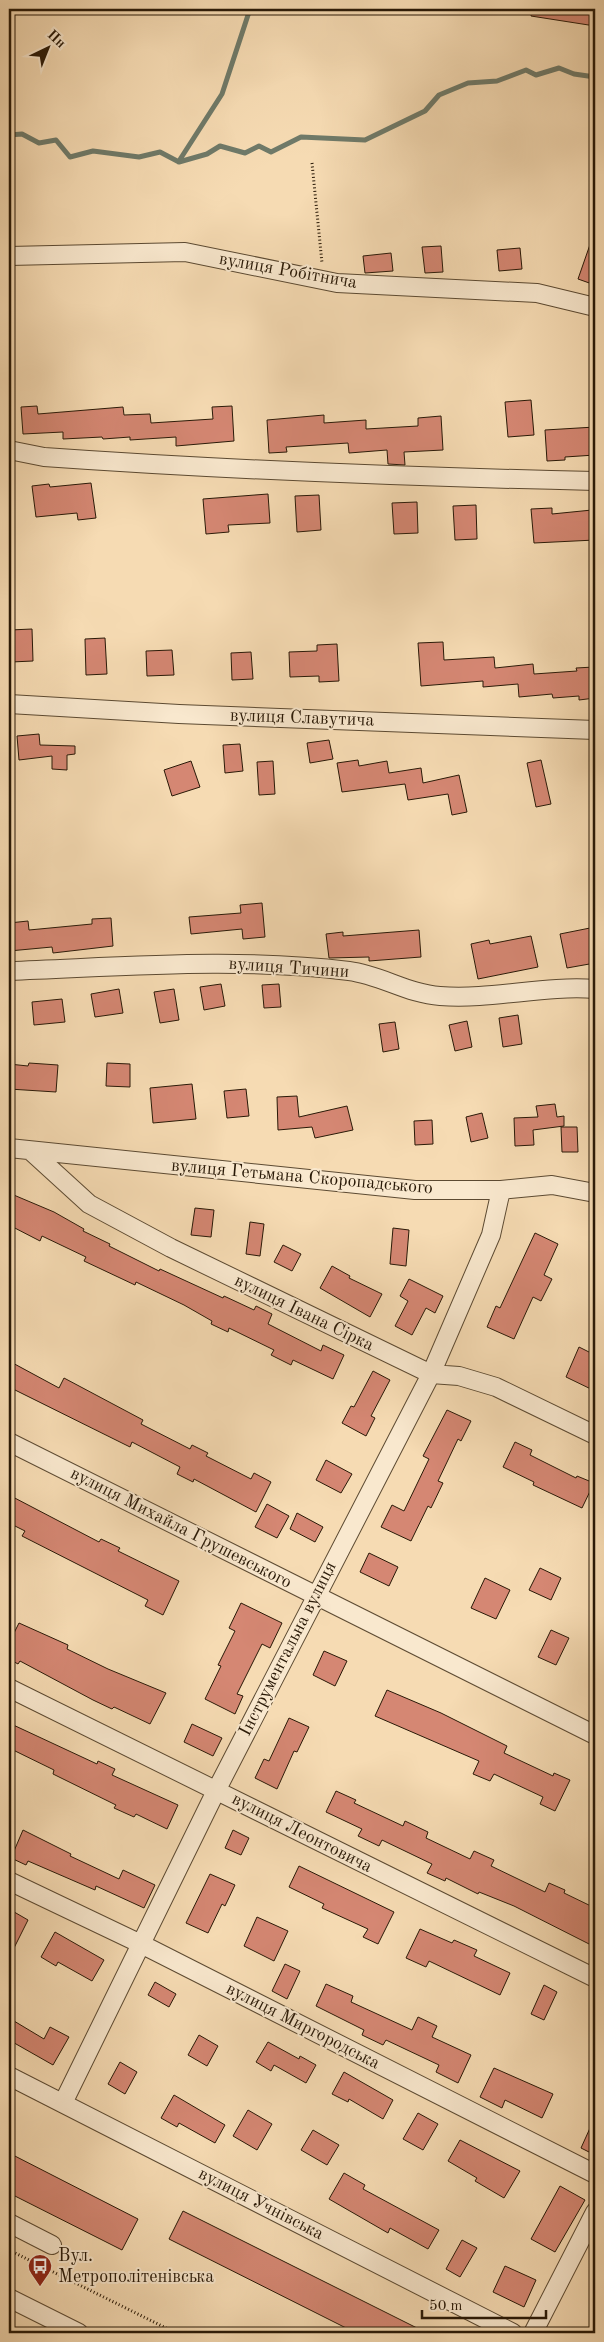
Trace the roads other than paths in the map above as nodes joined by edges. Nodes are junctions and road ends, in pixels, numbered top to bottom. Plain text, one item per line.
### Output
1 (9, 256) edge
2 (595, 307) edge
3 (9, 450) edge
4 (595, 481) edge
5 (9, 704) edge
6 (595, 730) edge
7 (9, 971) edge
8 (595, 989) edge
9 (9, 1148) edge
10 (32, 1152) junction
11 (501, 1190) junction
12 (595, 1193) edge
13 (431, 1374) junction
14 (595, 1435) edge
15 (9, 1442) edge
16 (315, 1596) junction
17 (9, 1688) edge
18 (595, 1735) edge
19 (217, 1790) junction
20 (9, 1881) edge
21 (142, 1944) junction
22 (595, 1978) edge
23 (9, 2076) edge
24 (63, 2103) junction
25 (595, 2174) edge
26 (595, 2212) edge
27 (9, 2223) edge
28 (52, 2245) dead end
29 (9, 2298) edge
30 (79, 2333) edge
31 (513, 2333) edge
32 (533, 2333) edge

1 - 2 street, вулиця Робітнича
3 - 4 street
5 - 6 street, вулиця Славутича
7 - 8 street, вулиця Тичини
9 - 10 street, вулиця Гетьмана Скоропадського
10 - 11 street, вулиця Гетьмана Скоропадського
10 - 13 street, вулиця Івана Сірка
11 - 12 street, вулиця Гетьмана Скоропадського
11 - 13 street, Інструментальна вулиця
13 - 14 street, вулиця Івана Сірка
13 - 16 street, Інструментальна вулиця
15 - 16 street, вулиця Михайла Грушевського
16 - 18 street, вулиця Михайла Грушевського
16 - 19 street, Інструментальна вулиця
17 - 19 street, вулиця Леонтовича
19 - 21 street, Інструментальна вулиця
19 - 22 street, вулиця Леонтовича
20 - 21 street, вулиця Миргородська
21 - 24 street, Інструментальна вулиця
21 - 25 street, вулиця Миргородська
23 - 24 street, вулиця Учнівська
24 - 31 street, вулиця Учнівська
26 - 32 street
27 - 28 street
29 - 30 street

